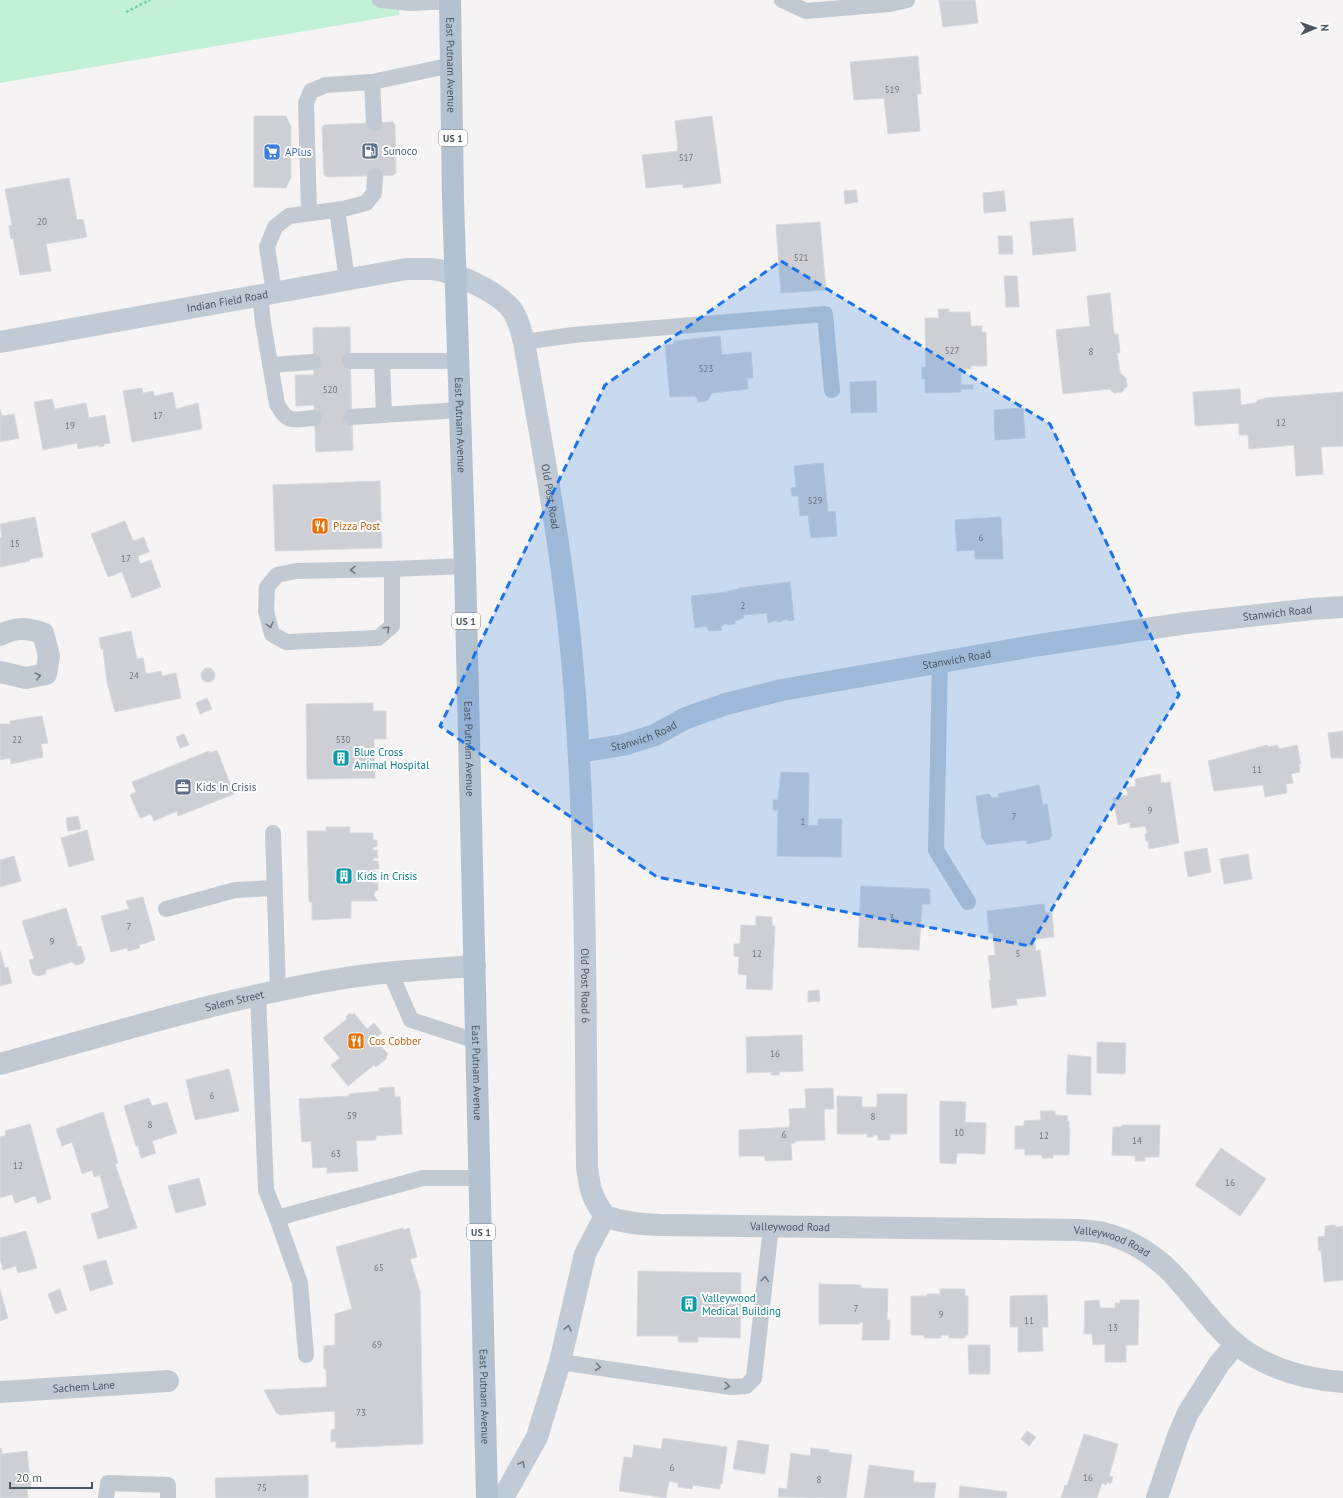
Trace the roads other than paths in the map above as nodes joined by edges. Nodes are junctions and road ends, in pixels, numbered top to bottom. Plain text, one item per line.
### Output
1 (380, 0) edge
2 (782, 0) edge
3 (907, 0) edge
4 (450, 1) edge
5 (452, 65) junction
6 (372, 82) junction
7 (374, 123) dead end
8 (375, 176) dead end
9 (337, 210) junction
10 (309, 213) junction
11 (456, 276) junction
12 (346, 279) junction
13 (267, 293) junction
14 (0, 342) edge
15 (524, 342) junction
16 (350, 361) dead end
17 (382, 361) junction
18 (459, 361) junction
19 (313, 362) dead end
20 (270, 365) junction
21 (832, 390) dead end
22 (460, 410) junction
23 (384, 415) junction
24 (351, 417) dead end
25 (314, 418) dead end
26 (465, 566) junction
27 (392, 569) junction
28 (1343, 607) edge
29 (0, 635) edge
30 (940, 662) junction
31 (0, 672) edge
32 (579, 752) junction
33 (273, 833) dead end
34 (274, 888) junction
35 (968, 902) dead end
36 (166, 909) dead end
37 (475, 966) junction
38 (390, 972) junction
39 (268, 992) junction
40 (476, 1041) junction
41 (0, 1064) edge
42 (479, 1178) junction
43 (605, 1216) junction
44 (277, 1218) junction
45 (771, 1227) junction
46 (1236, 1344) junction
47 (306, 1355) dead end
48 (560, 1362) junction
49 (168, 1381) dead end
50 (1343, 1382) edge
51 (0, 1392) edge
52 (106, 1498) edge
53 (168, 1498) edge
54 (487, 1498) edge
55 (503, 1498) edge
56 (1157, 1498) edge

1 - 4 lane
2 - 3 lane
4 - 5 main road, East Putnam Avenue / US 1
5 - 6 lane
5 - 11 main road, East Putnam Avenue / US 1
6 - 7 lane
6 - 10 lane
8 - 9 lane
9 - 10 lane
9 - 12 lane
10 - 13 lane
11 - 12 street, Indian Field Road
11 - 15 street, Old Post Road
11 - 18 main road, East Putnam Avenue / US 1
12 - 13 street, Indian Field Road
13 - 14 street, Indian Field Road
13 - 20 lane
15 - 21 lane
15 - 32 street, Old Post Road
16 - 17 lane
17 - 18 lane
17 - 23 lane
18 - 22 main road, East Putnam Avenue / US 1
19 - 20 lane
20 - 25 lane
22 - 23 lane
22 - 26 main road, East Putnam Avenue / US 1
23 - 24 lane
26 - 27 lane
26 - 37 main road, East Putnam Avenue / US 1
27 -> 27 lane
28 - 30 street, Stanwich Road
31 -> 29 street
30 - 32 street, Stanwich Road
30 - 35 lane
32 - 43 street, Old Post Road 6
33 - 34 lane
34 - 36 lane
34 - 39 lane
37 - 38 street, Salem Street
37 - 40 main road, East Putnam Avenue / US 1
38 - 39 street, Salem Street
38 - 40 lane
39 - 41 street, Salem Street
39 - 44 lane
40 - 42 main road, East Putnam Avenue / US 1
42 - 44 lane
42 - 54 main road, East Putnam Avenue / US 1
43 - 45 street, Valleywood Road
48 -> 43 street
44 - 47 lane
45 - 46 street, Valleywood Road
48 -> 45 lane
46 - 50 street, Valleywood Road
46 - 56 street
55 -> 48 street
49 - 51 street, Sachem Lane
52 - 53 lane

